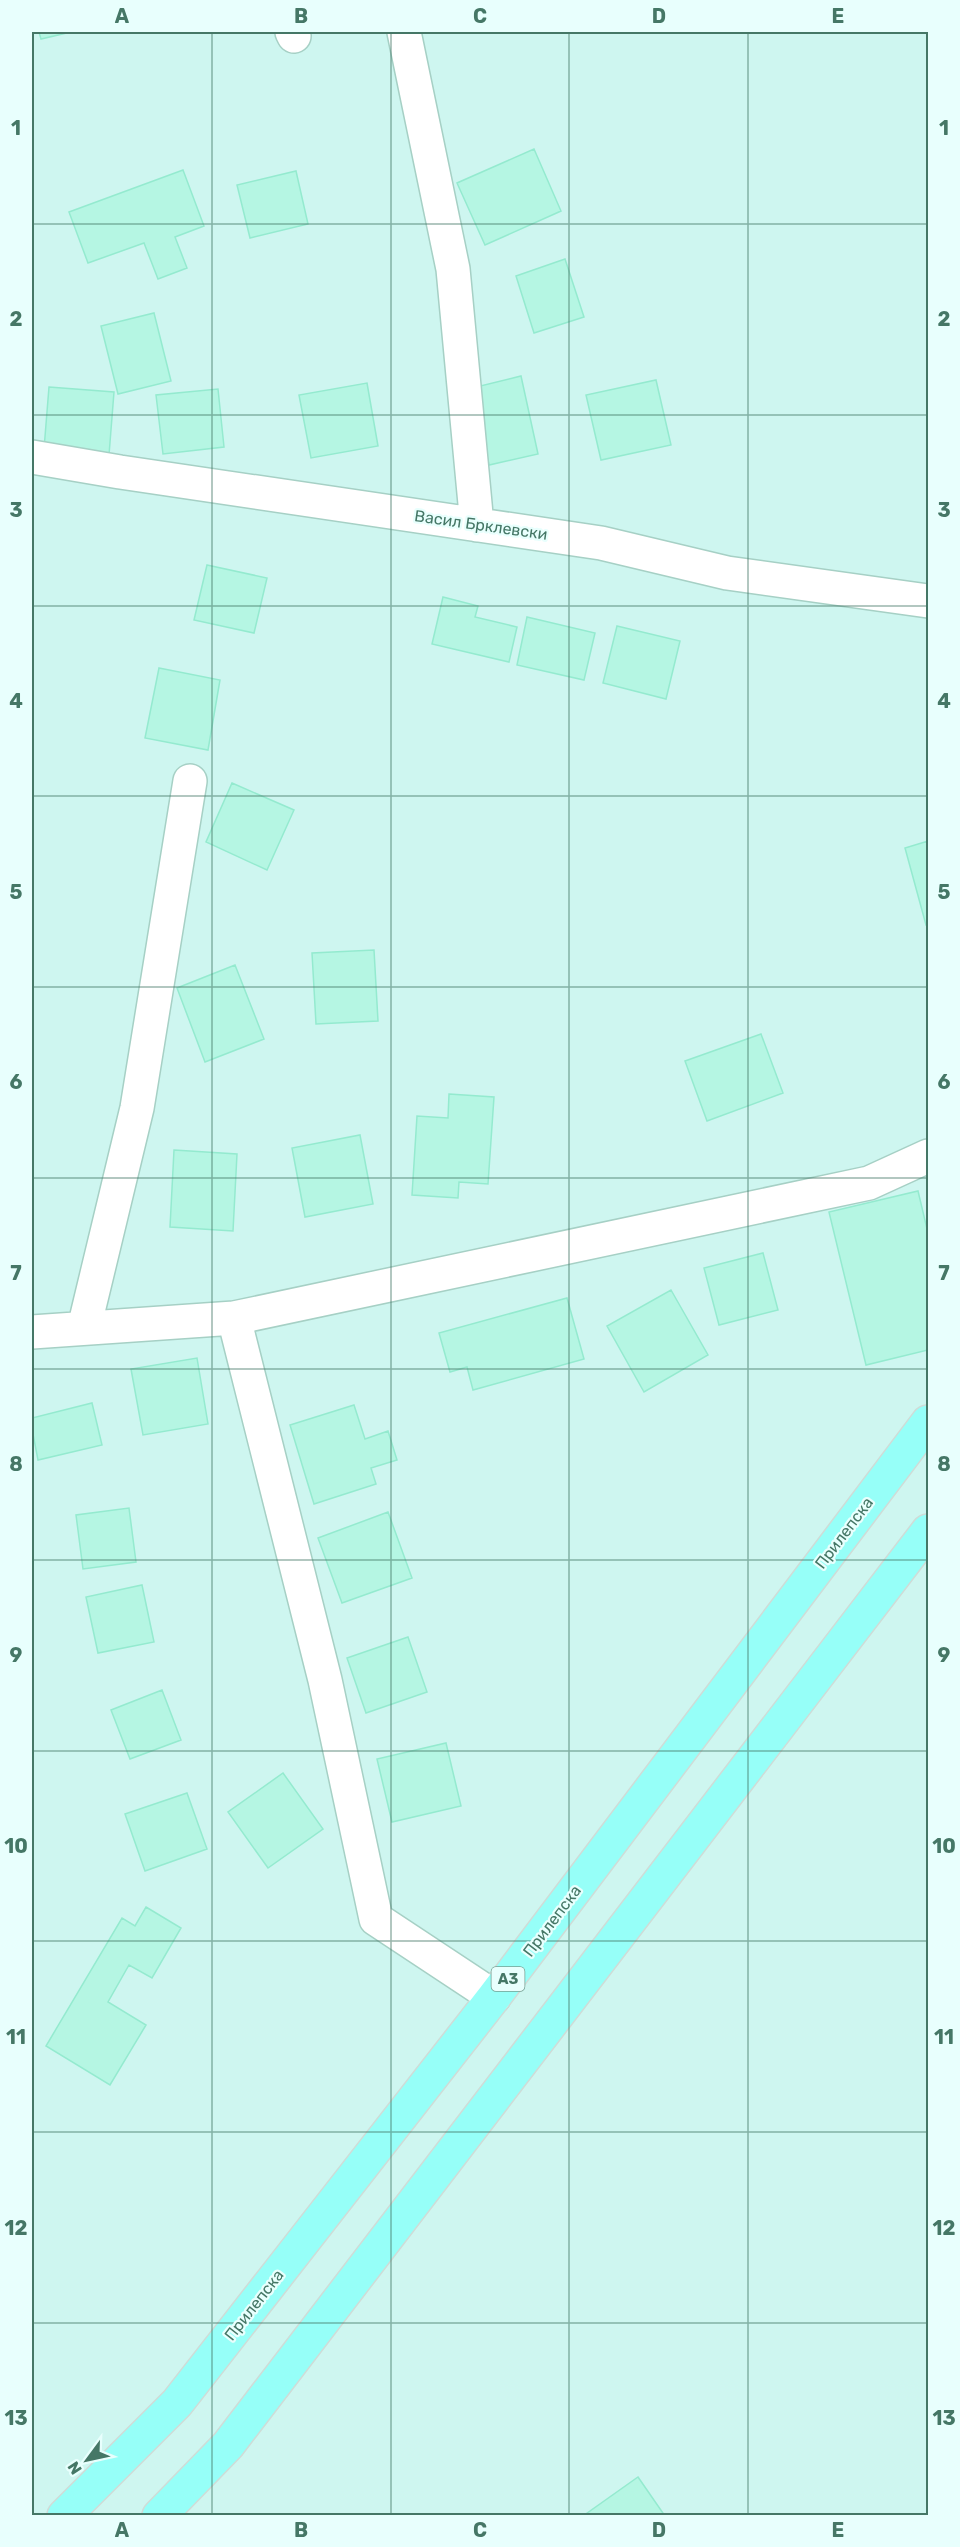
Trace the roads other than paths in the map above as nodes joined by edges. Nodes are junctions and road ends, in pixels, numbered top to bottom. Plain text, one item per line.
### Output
1 (404, 32) edge
2 (32, 457) edge
3 (477, 525) junction
4 (928, 601) edge
5 (190, 781) dead end
6 (928, 1156) edge
7 (234, 1318) junction
8 (84, 1328) junction
9 (32, 1332) edge
10 (928, 1422) edge
11 (928, 1531) edge
12 (494, 1997) junction
13 (64, 2516) edge
14 (159, 2516) edge

1 - 3 street
2 - 3 street, Васил Брклевски
3 - 4 street, Васил Брклевски
5 - 8 street
6 - 7 street
7 - 8 street
7 - 12 street
8 - 9 street
10 - 12 main road, Прилепска / A3
11 - 14 main road
12 - 13 main road, Прилепска / A3

